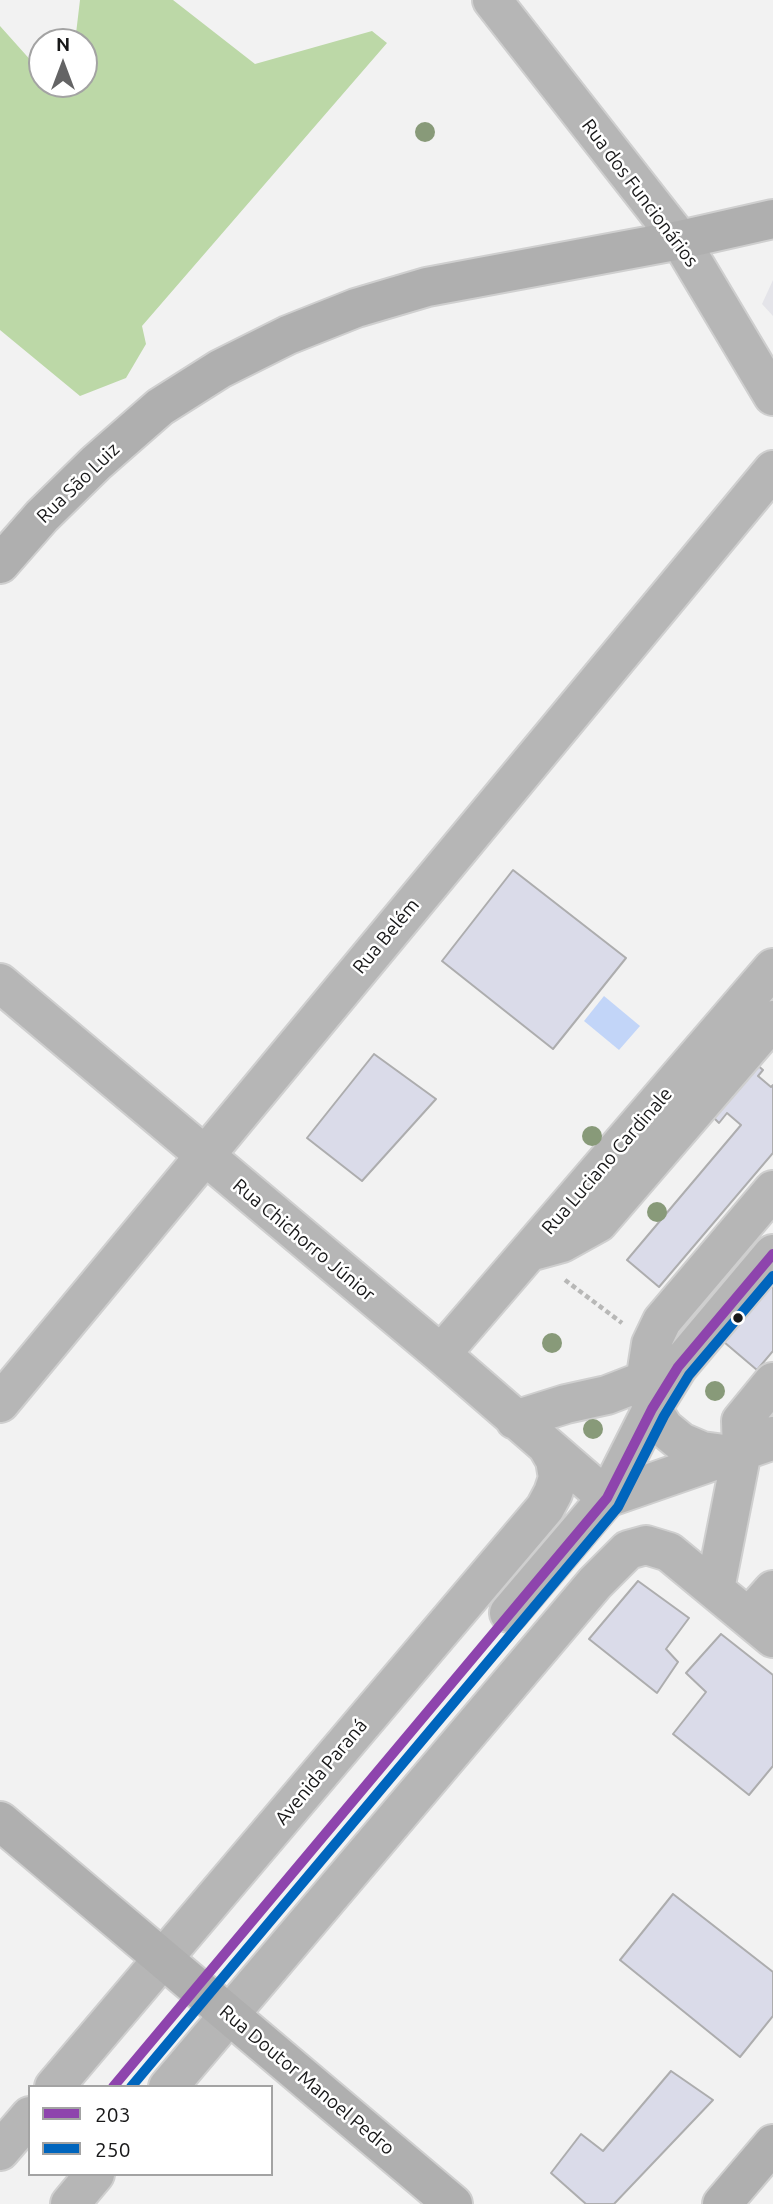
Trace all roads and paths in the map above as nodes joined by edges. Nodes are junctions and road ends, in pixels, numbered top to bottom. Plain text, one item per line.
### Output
1 (492, 0) edge
2 (773, 219) edge
3 (680, 240) junction
4 (773, 396) edge
5 (773, 470) edge
6 (0, 564) edge
7 (773, 968) edge
8 (0, 983) edge
9 (773, 1020) edge
10 (204, 1156) junction
11 (773, 1190) edge
12 (528, 1252) junction
13 (773, 1254) edge
14 (441, 1354) junction
15 (773, 1382) edge
16 (658, 1386) junction
17 (0, 1403) edge
18 (515, 1420) junction
19 (756, 1438) edge
20 (548, 1448) junction
21 (607, 1498) junction
22 (595, 1583) junction
23 (715, 1589) junction
24 (765, 1615) edge
25 (0, 1821) edge
26 (163, 1959) junction
27 (229, 2015) junction
28 (56, 2085) edge
29 (171, 2085) edge
30 (28, 2118) edge
31 (773, 2144) edge
32 (0, 2151) edge
33 (93, 2176) edge
34 (69, 2204) edge
35 (453, 2204) edge
36 (722, 2204) edge

1 - 3 street, Rua dos Funcionários
2 - 3 main road, Rua São Luiz
3 - 4 street, Rua dos Funcionários
3 - 6 main road, Rua São Luiz
5 - 10 street, Rua Belém
7 - 12 street, Rua Luciano Cardinale
8 - 10 street, Rua Chichorro Júnior
9 - 12 street
10 - 14 street, Rua Chichorro Júnior
10 - 17 street, Rua Belém
11 - 16 street
12 - 14 street, Rua Luciano Cardinale
13 - 16 street
14 - 18 street, Rua Chichorro Júnior
15 - 19 street
16 - 18 street
16 - 19 street
16 - 21 street
18 - 20 street, Rua Chichorro Júnior
19 - 21 street
19 - 23 street
20 - 21 street, Rua Chichorro Júnior
20 - 26 street, Avenida Paraná
21 - 22 street
22 - 23 street
22 - 27 street
23 - 24 street
25 - 26 main road, Rua Doutor Manoel Pedro
26 - 27 main road, Rua Doutor Manoel Pedro
26 - 28 street, Avenida Paraná
27 - 29 street
27 - 35 main road, Rua Doutor Manoel Pedro
30 - 32 street
31 - 36 main road
33 - 34 street

